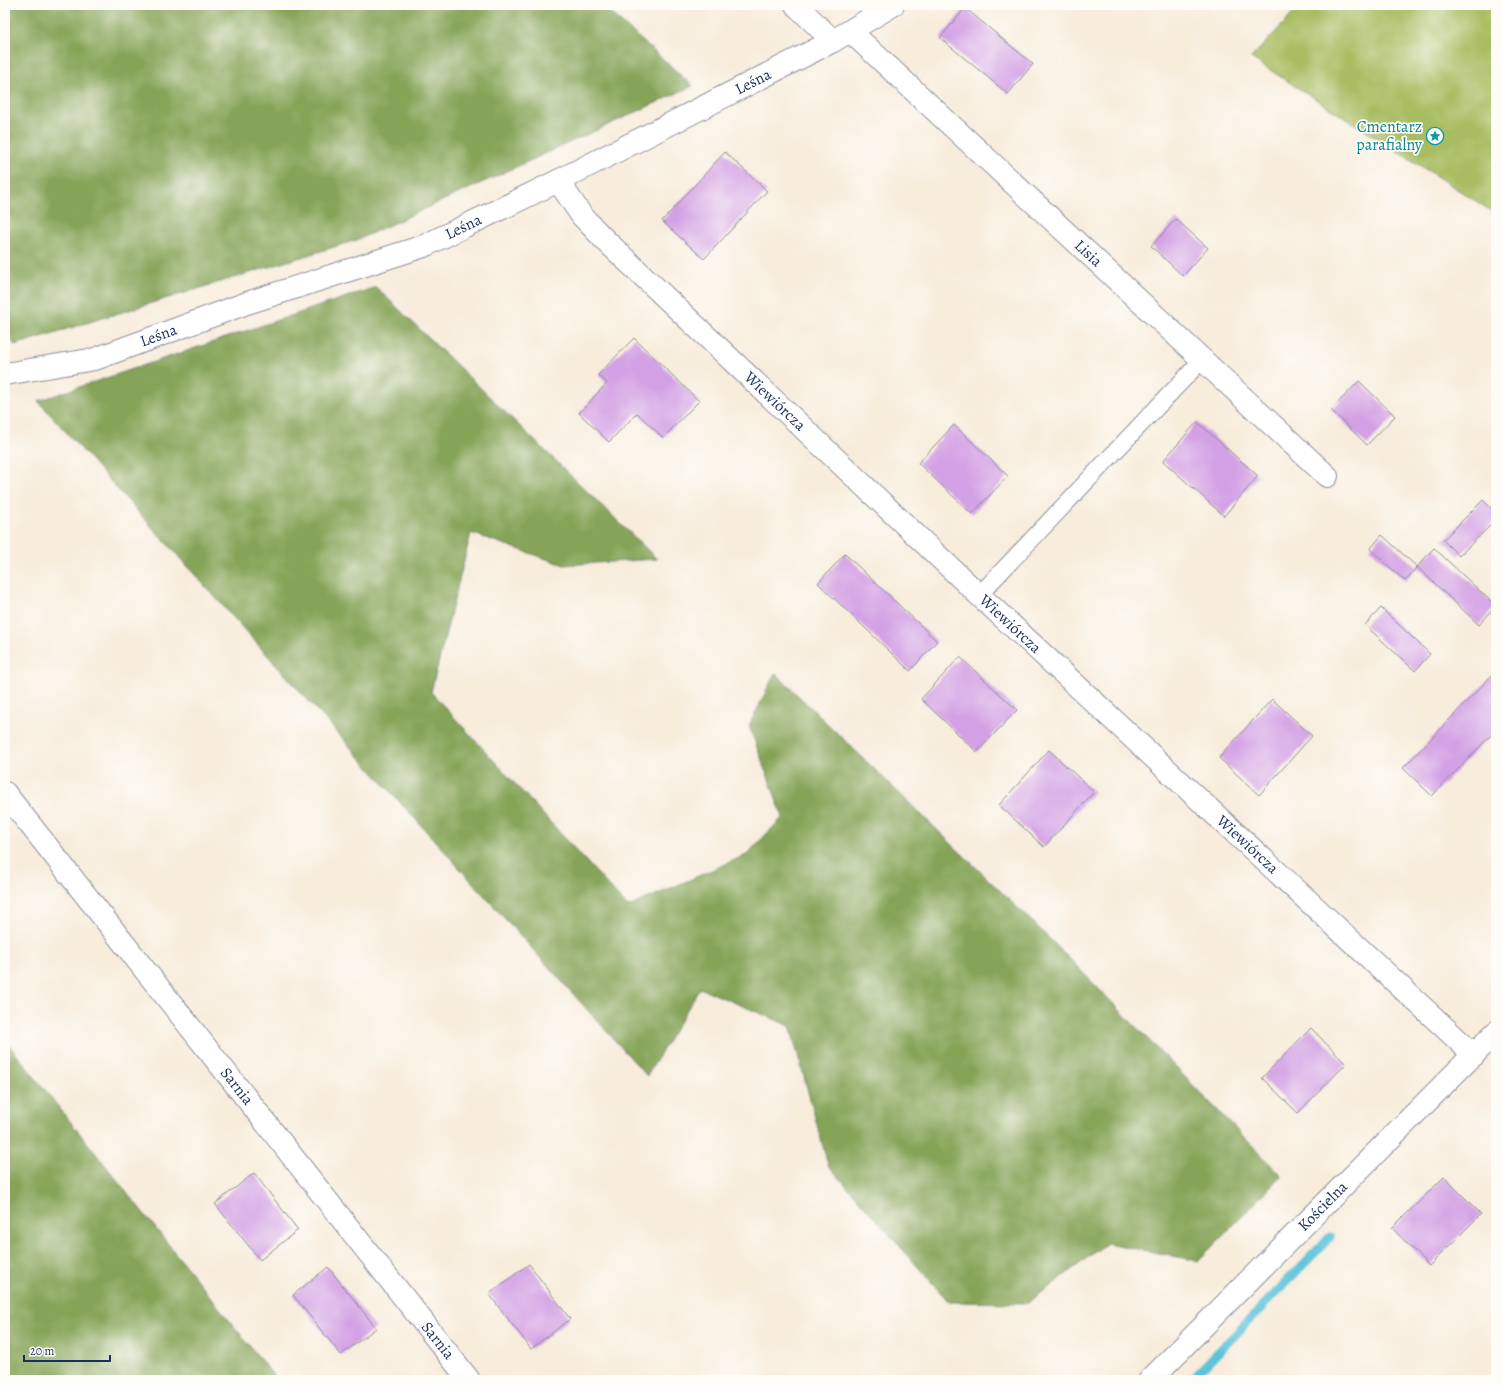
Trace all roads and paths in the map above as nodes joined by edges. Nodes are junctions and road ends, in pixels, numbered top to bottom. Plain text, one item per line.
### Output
1 (796, 5) edge
2 (893, 5) edge
3 (841, 36) junction
4 (558, 181) junction
5 (1202, 361) junction
6 (5, 374) edge
7 (1327, 476) dead end
8 (978, 595) junction
9 (5, 793) edge
10 (1496, 1032) edge
11 (1474, 1055) junction
12 (469, 1380) edge
13 (1150, 1380) edge

1 - 3 street, Lisia
2 - 3 street, Leśna
3 - 4 street, Leśna
3 - 5 street, Lisia
4 - 6 street, Leśna
4 - 8 street, Wiewiórcza
5 - 7 street, Lisia
5 - 8 lane
8 - 11 street, Wiewiórcza
9 - 12 street, Sarnia
10 - 11 street, Kościelna
11 - 13 street, Kościelna

